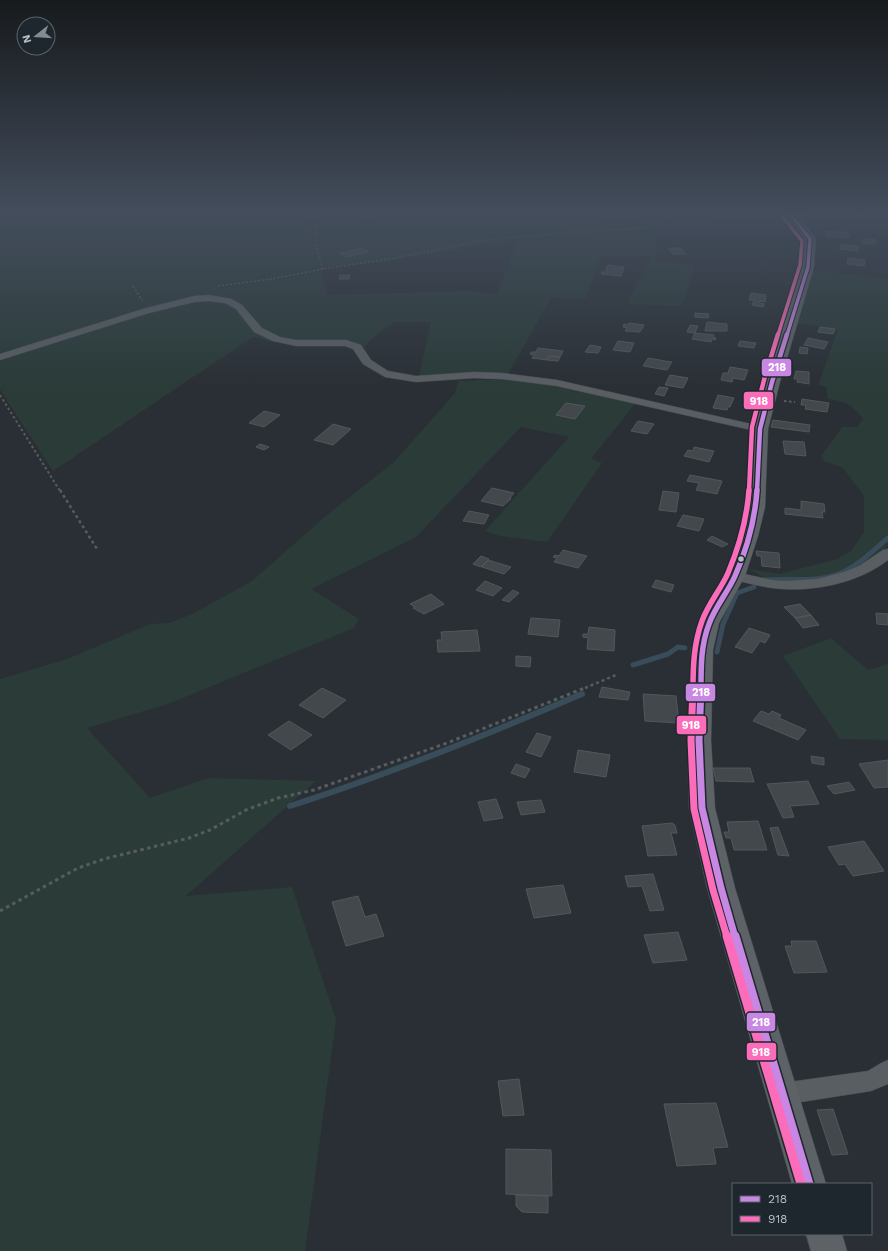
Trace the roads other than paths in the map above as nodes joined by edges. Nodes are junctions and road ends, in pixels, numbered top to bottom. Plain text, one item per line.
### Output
1 (807, 269) edge
2 (0, 357) edge
3 (760, 429) junction
4 (888, 553) edge
5 (735, 576) junction
6 (888, 1070) edge
7 (782, 1094) junction
8 (809, 1183) edge
9 (824, 1235) edge
10 (829, 1251) edge

1 - 3 street
2 - 3 street
3 - 5 street
4 - 5 street
5 - 7 street
6 - 7 street
7 - 8 street
9 - 10 street

